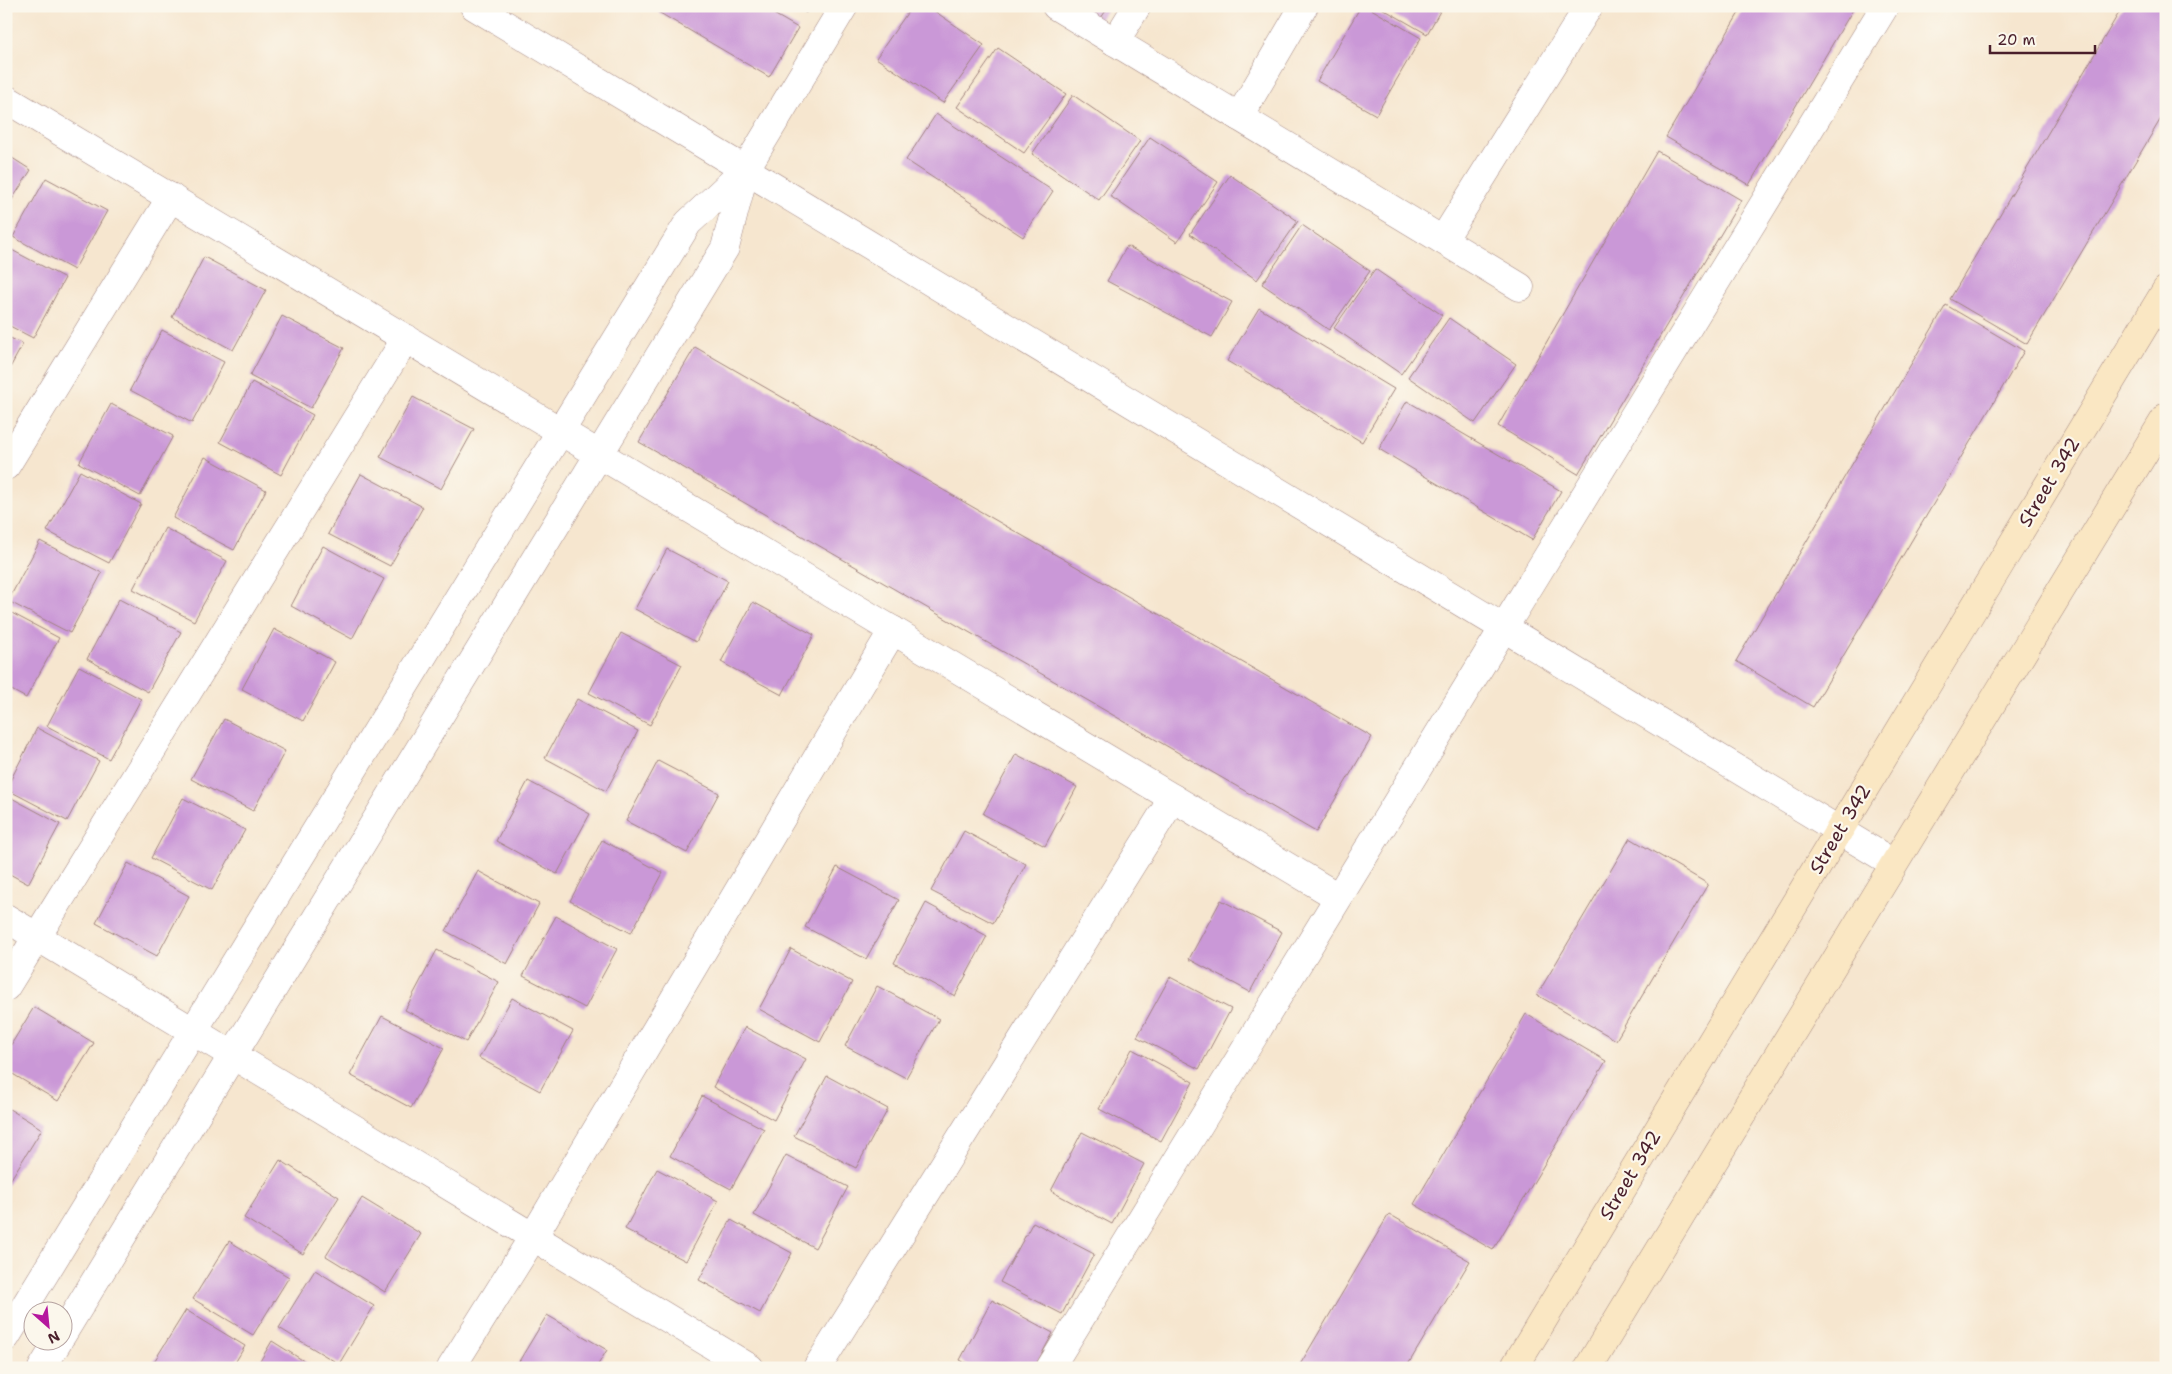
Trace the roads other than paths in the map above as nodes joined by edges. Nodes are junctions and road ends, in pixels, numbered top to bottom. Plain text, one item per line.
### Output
1 (474, 6) edge
2 (844, 6) edge
3 (1056, 6) edge
4 (1137, 6) edge
5 (1304, 6) edge
6 (1589, 6) edge
7 (1885, 6) edge
8 (1115, 42) junction
9 (6, 99) edge
10 (1239, 117) junction
11 (745, 170) junction
12 (171, 197) junction
13 (1443, 240) junction
14 (1520, 287) dead end
15 (2166, 290) edge
16 (406, 338) junction
17 (2166, 417) edge
18 (561, 431) junction
19 (600, 454) junction
20 (6, 466) edge
21 (1503, 629) junction
22 (893, 630) junction
23 (1173, 798) junction
24 (1838, 831) junction
25 (1893, 863) junction
26 (1338, 897) junction
27 (6, 918) edge
28 (37, 937) junction
29 (6, 987) edge
30 (193, 1032) junction
31 (233, 1055) junction
32 (532, 1237) junction
33 (72, 1319) edge
34 (6, 1337) edge
35 (52, 1352) edge
36 (42, 1368) edge
37 (451, 1368) edge
38 (750, 1368) edge
39 (817, 1368) edge
40 (1050, 1368) edge
41 (1514, 1368) edge
42 (1588, 1368) edge

1 - 11 street
2 - 11 street
3 - 8 street
4 - 8 street
5 - 10 street
6 - 13 street
7 - 21 street
8 - 10 street
9 - 12 street
10 - 13 street
11 - 18 street
11 - 19 street
11 - 21 street
12 - 16 street
12 - 20 street
13 - 14 street
15 - 24 main road, Street 342
16 - 18 street
16 - 28 street
17 - 25 main road
18 - 19 street
18 - 30 street
19 - 22 street
19 - 31 street
21 - 24 street
21 - 26 street
22 - 23 street
22 - 32 street
23 - 26 street
23 - 39 street
24 - 25 street
24 - 41 main road, Street 342
25 - 42 main road
26 - 40 street
27 - 28 street
28 - 29 street
28 - 30 street
30 - 31 street
30 - 34 street
31 - 32 street
31 - 33 street
32 - 37 street
32 - 38 street
35 - 36 street

